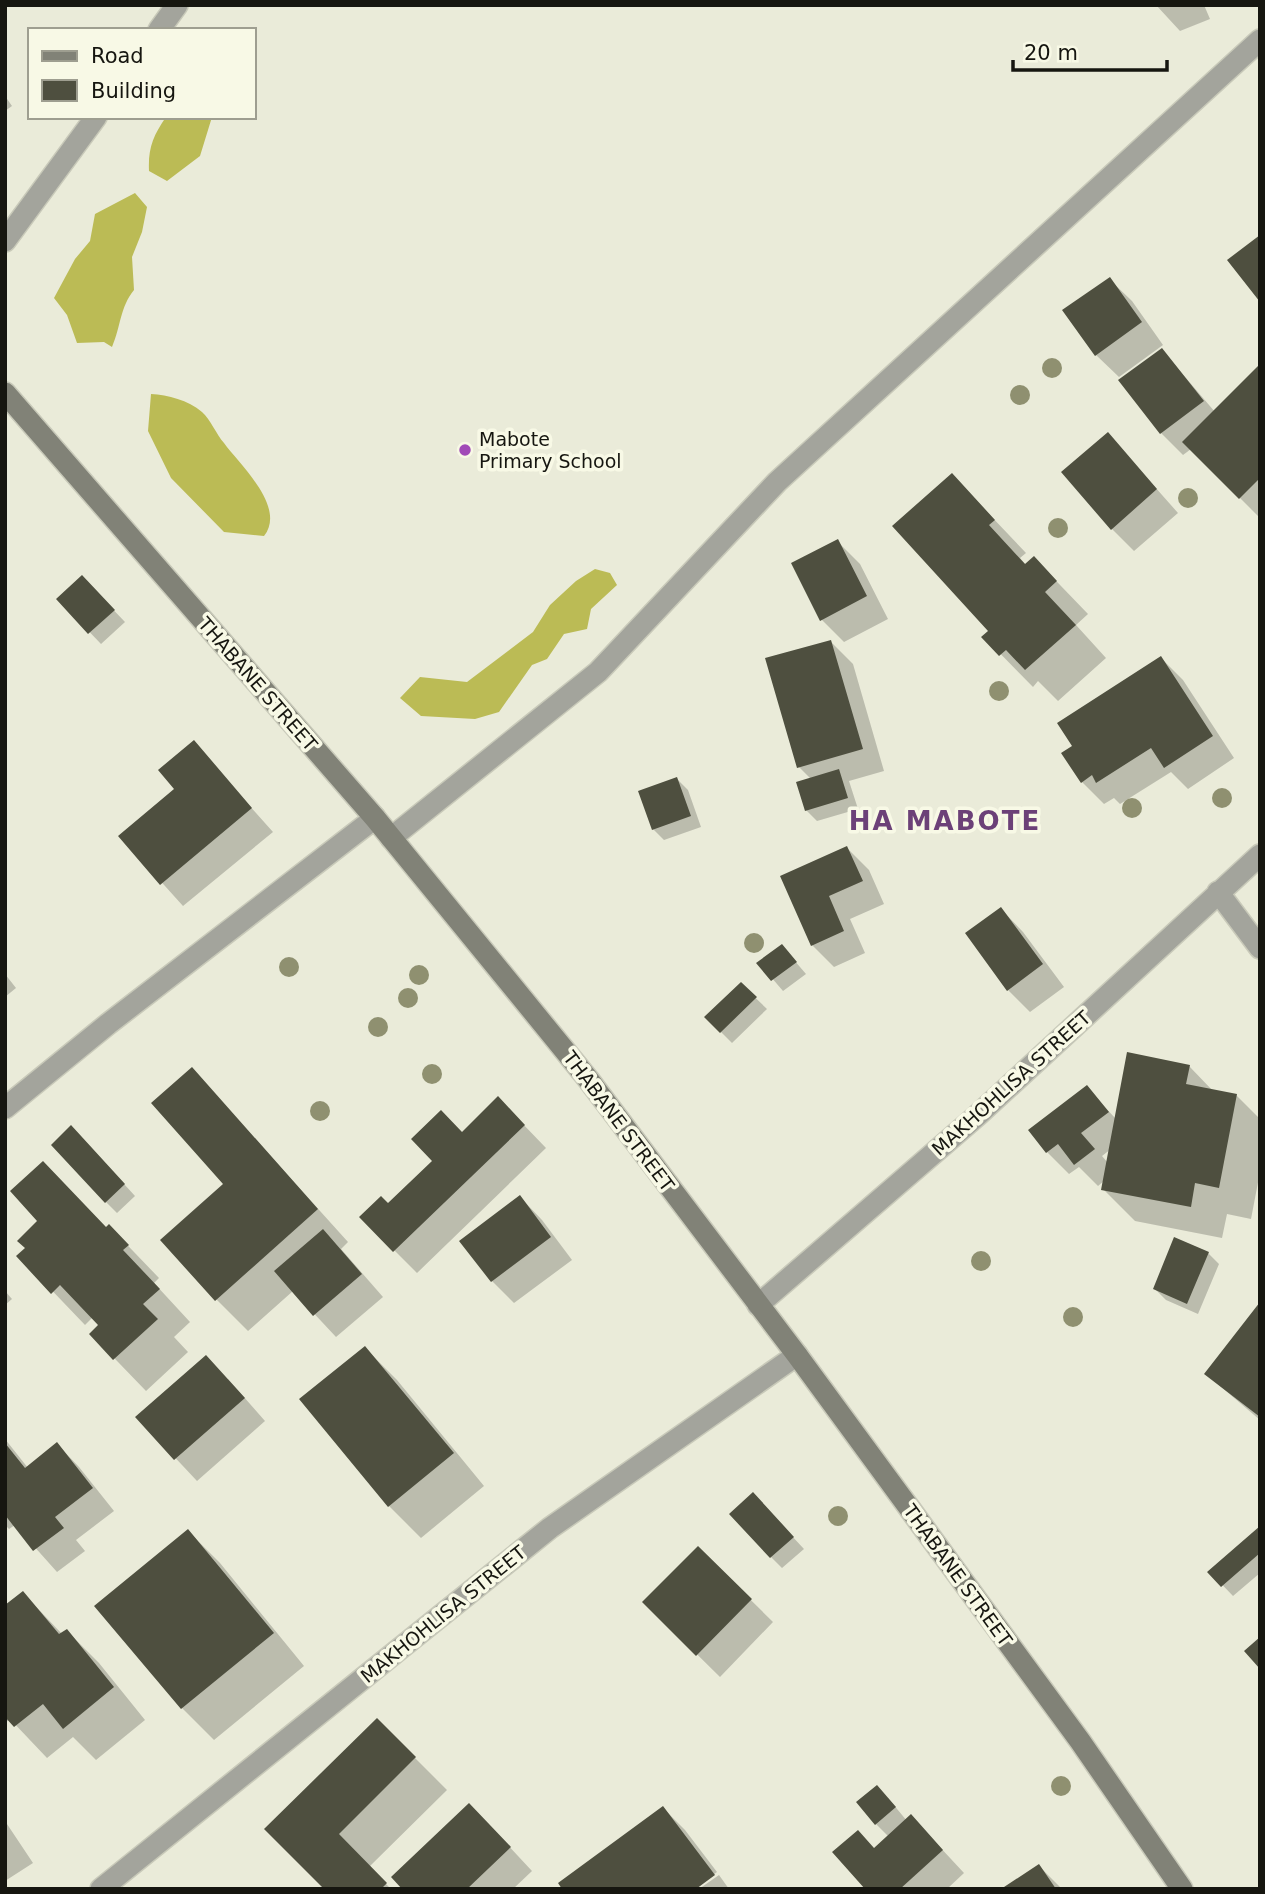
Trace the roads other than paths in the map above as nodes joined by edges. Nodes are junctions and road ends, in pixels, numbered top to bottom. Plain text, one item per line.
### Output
1 (151, 5) edge
2 (167, 19) edge
3 (1260, 40) edge
4 (95, 119) edge
5 (5, 241) edge
6 (5, 393) edge
7 (375, 818) junction
8 (391, 838) junction
9 (1260, 855) edge
10 (1219, 892) junction
11 (1260, 948) edge
12 (5, 1108) edge
13 (758, 1305) junction
14 (797, 1355) junction
15 (101, 1889) edge
16 (1182, 1889) edge

1 - 2 street
3 - 8 street
4 - 5 street
6 - 7 street, THABANE STREET
7 - 8 street, THABANE STREET
7 - 12 street
8 - 13 street, THABANE STREET
9 - 10 street, MAKHOHLISA STREET
10 - 11 street
10 - 13 street, MAKHOHLISA STREET
13 - 14 street, THABANE STREET
14 - 15 street, MAKHOHLISA STREET
14 - 16 street, THABANE STREET

